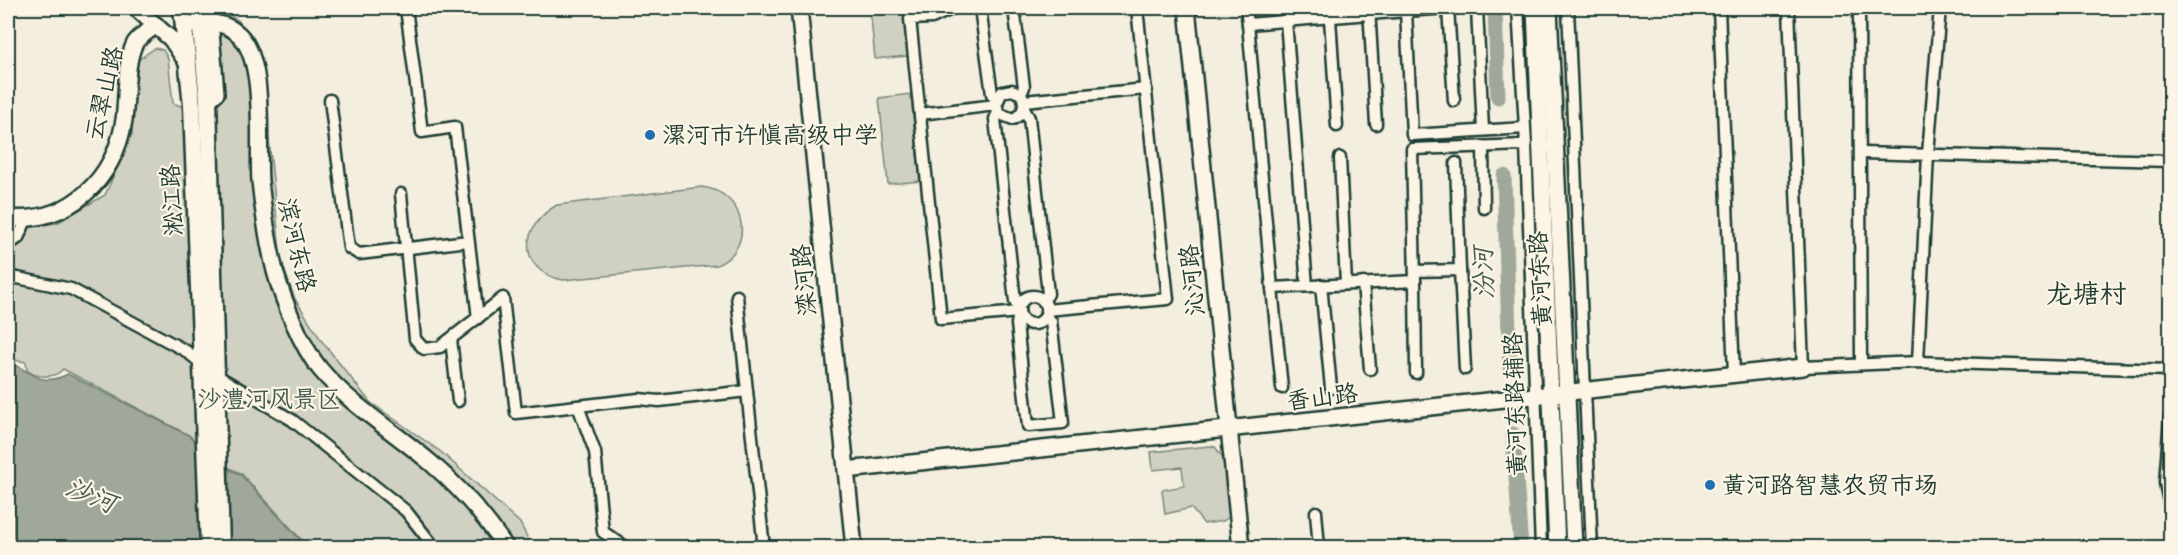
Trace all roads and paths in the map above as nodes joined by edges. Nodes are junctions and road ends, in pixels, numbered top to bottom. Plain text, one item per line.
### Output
1 (136, 8) edge
2 (182, 8) edge
3 (406, 8) edge
4 (799, 8) edge
5 (954, 8) edge
6 (980, 8) edge
7 (1014, 8) edge
8 (1137, 8) edge
9 (1187, 8) edge
10 (1246, 8) edge
11 (1285, 8) edge
12 (1448, 8) edge
13 (1477, 8) edge
14 (1518, 8) edge
15 (1535, 8) edge
16 (1549, 8) edge
17 (1568, 8) edge
18 (1719, 8) edge
19 (1789, 8) edge
20 (1859, 8) edge
21 (1940, 8) edge
22 (1406, 9) edge
23 (1369, 11) edge
24 (1326, 14) edge
25 (201, 17) edge
26 (1286, 22) junction
27 (1248, 24) junction
28 (156, 25) junction
29 (188, 64) junction
30 (1146, 89) junction
31 (330, 100) dead end
32 (1023, 101) junction
33 (1454, 101) dead end
34 (997, 106) junction
35 (920, 114) junction
36 (1376, 124) dead end
37 (1337, 126) dead end
38 (1525, 128) junction
39 (1483, 130) junction
40 (1526, 145) junction
41 (1483, 147) junction
42 (1861, 153) junction
43 (1928, 154) junction
44 (1340, 158) dead end
45 (2170, 161) edge
46 (1456, 164) dead end
47 (401, 194) dead end
48 (1484, 208) dead end
49 (8, 218) edge
50 (27, 218) junction
51 (468, 241) junction
52 (8, 245) edge
53 (406, 248) junction
54 (1460, 270) junction
55 (8, 276) edge
56 (1415, 276) junction
57 (1363, 283) junction
58 (1321, 285) junction
59 (1346, 285) junction
60 (1307, 286) junction
61 (1272, 288) junction
62 (737, 296) dead end
63 (1045, 309) junction
64 (1019, 312) junction
65 (478, 318) junction
66 (451, 339) junction
67 (1918, 362) junction
68 (1861, 363) junction
69 (1803, 367) junction
70 (1370, 369) dead end
71 (1465, 369) dead end
72 (2170, 370) edge
73 (1416, 373) dead end
74 (1734, 374) junction
75 (210, 381) junction
76 (1282, 388) dead end
77 (1330, 388) dead end
78 (1585, 390) junction
79 (747, 391) junction
80 (1569, 392) junction
81 (1543, 394) junction
82 (459, 401) dead end
83 (578, 406) junction
84 (2170, 417) edge
85 (1230, 430) junction
86 (846, 470) junction
87 (2170, 507) edge
88 (1316, 512) dead end
89 (209, 548) edge
90 (221, 548) edge
91 (435, 548) edge
92 (506, 548) edge
93 (627, 548) edge
94 (764, 548) edge
95 (854, 548) edge
96 (1241, 548) edge
97 (1319, 548) edge
98 (1541, 548) edge
99 (1557, 548) edge
100 (1574, 548) edge
101 (1592, 548) edge

1 - 28 street
2 - 25 main road, 淞江路
3 - 51 street
4 - 86 street, 滦河路
5 - 35 street
6 - 34 street
7 - 32 street
8 - 30 street
9 - 85 street, 沁河路
10 - 27 street
11 - 26 street
12 - 22 street
12 - 33 street
13 - 39 street
14 - 38 street, 黄河东路辅路
15 - 81 street, 黄河东路
16 - 80 street, 黄河东路
17 - 78 street
18 - 74 street
19 - 69 street
20 - 42 street
21 - 43 street
22 - 23 street
22 - 39 street
23 - 24 street
23 - 36 street
24 - 26 street
24 - 37 street
25 - 29 main road, 淞江路
25 - 75 main road, 淞江路
25 - 92 street, 滨河东路
26 - 27 street
26 - 60 street
27 - 61 street
28 - 29 street
28 - 50 street, 云翠山路
29 - 75 main road, 淞江路
30 - 32 street
30 - 63 street
31 - 53 street
32 - 34 street
32 - 34 street
32 - 63 street
34 - 35 street
34 - 64 street
35 - 64 street
38 - 39 street
38 - 40 street, 黄河东路辅路
40 - 41 street
40 - 81 street, 黄河东路辅路
41 - 48 street
41 - 56 street
42 - 43 street
42 - 68 street
43 - 45 street
43 - 67 street
44 - 59 street
46 - 54 street
47 - 53 street
49 - 50 street, 云翠山路
50 - 52 street
51 - 53 street
51 - 65 street
53 - 66 street
54 - 56 street
54 - 71 street
55 - 75 street
56 - 57 street
56 - 73 street
57 - 59 street
57 - 70 street
58 - 59 street
58 - 60 street
58 - 77 street
60 - 61 street
61 - 76 street
62 - 79 street
63 - 64 street
63 - 64 street
63 - 64 street
65 - 66 street
65 - 83 street
66 - 82 street
67 - 68 street
67 - 72 street
68 - 69 street
69 - 74 street, 香山路
74 - 78 street, 香山路
75 - 89 main road
75 - 90 main road
75 - 91 street
78 - 80 street, 香山路
78 - 101 street
79 - 83 street
79 - 94 street
80 - 81 street, 香山路
80 - 100 street, 黄河东路
81 - 85 street, 香山路
81 - 98 street, 黄河东路辅路
81 - 99 street, 黄河东路
83 - 93 street
84 - 87 street
85 - 86 street, 香山路
85 - 96 street, 沁河路
86 - 95 street, 滦河路
88 - 97 street

